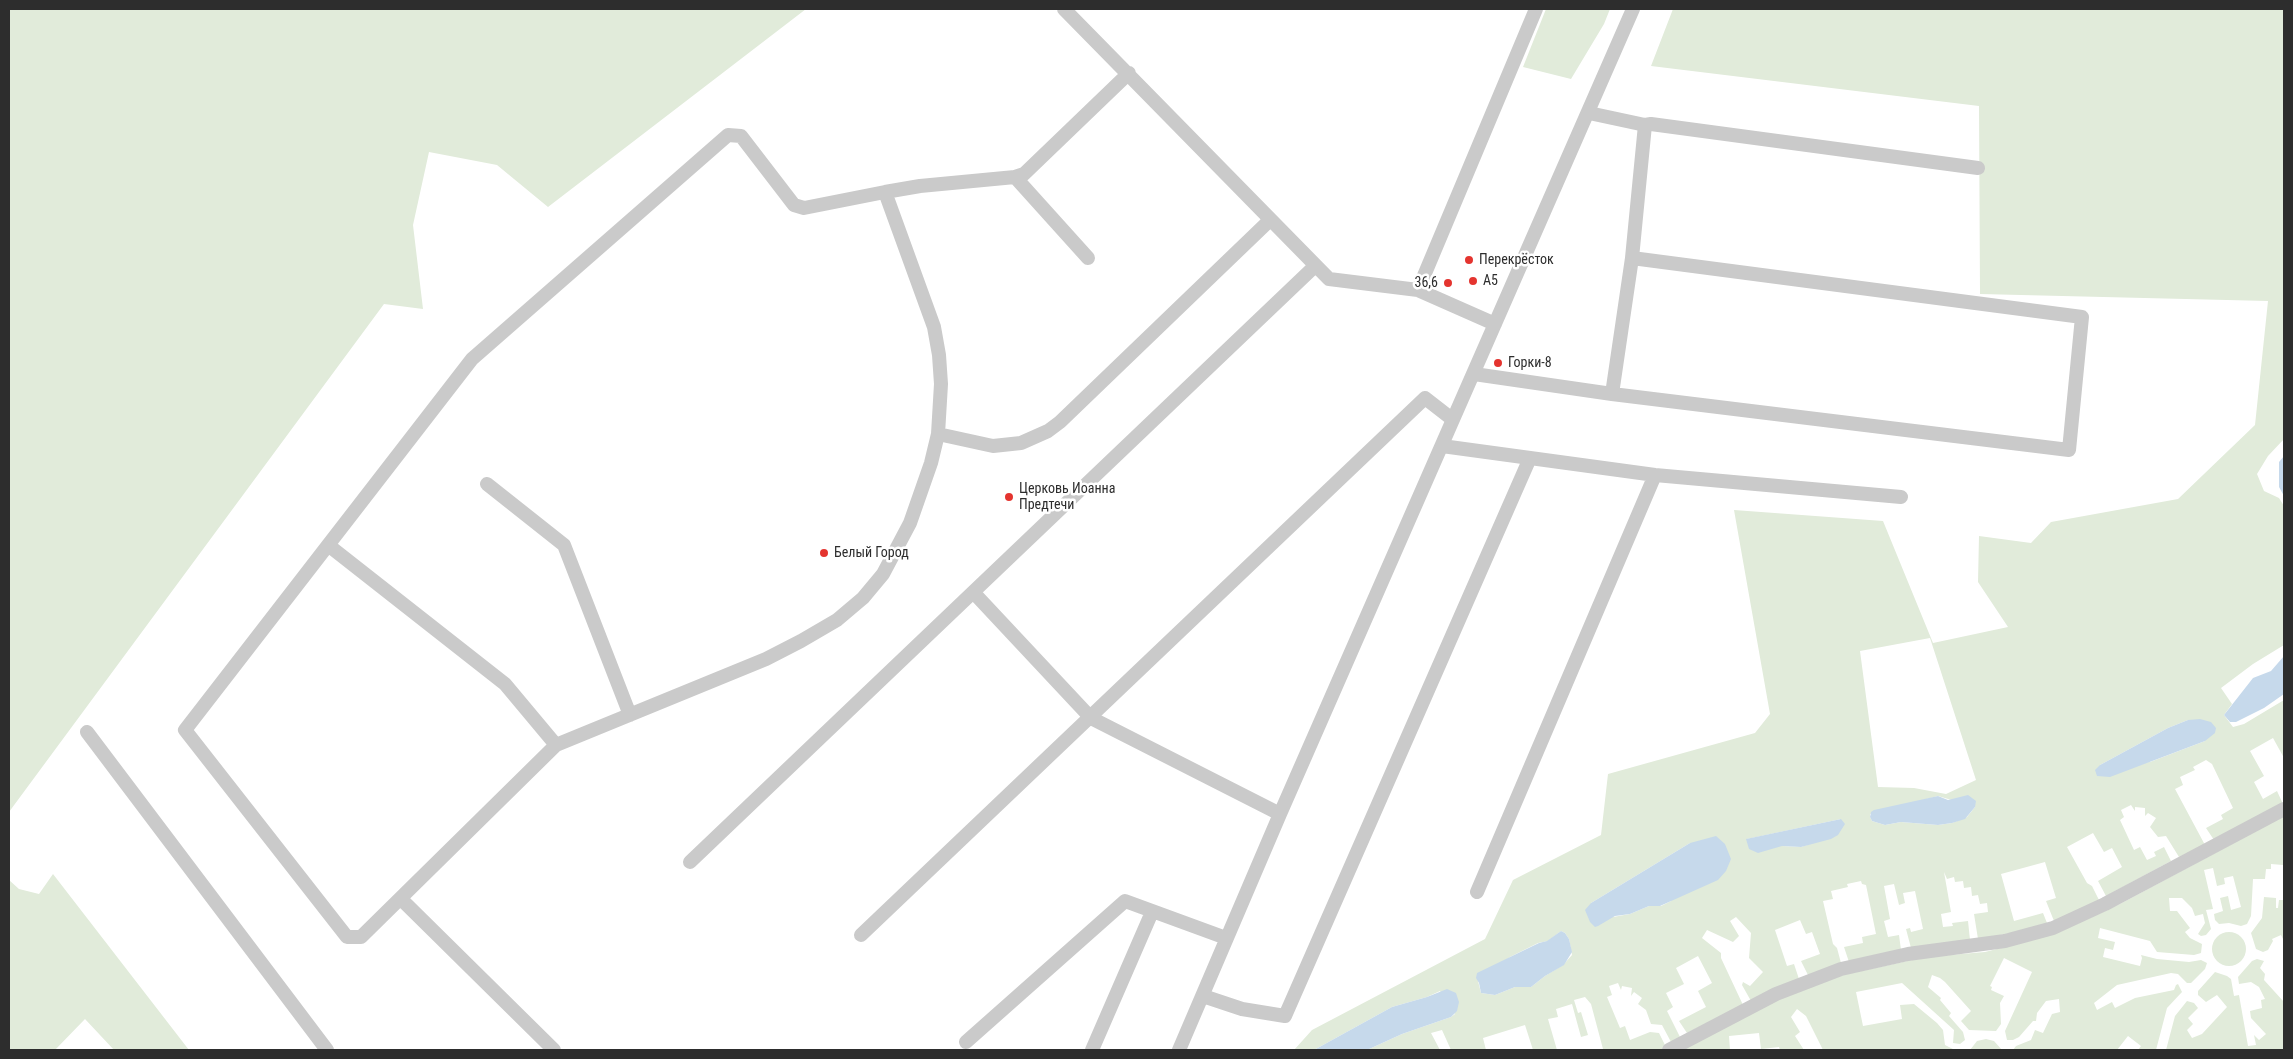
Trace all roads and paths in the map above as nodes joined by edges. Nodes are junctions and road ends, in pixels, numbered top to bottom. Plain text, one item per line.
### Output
1 (1064, 9) edge
2 (1536, 9) edge
3 (1633, 9) edge
4 (1129, 73) junction
5 (1589, 112) junction
6 (1645, 125) junction
7 (1978, 168) dead end
8 (1015, 177) junction
9 (885, 192) junction
10 (1270, 220) junction
11 (1088, 258) dead end
12 (1632, 258) junction
13 (1314, 267) junction
14 (1418, 290) junction
15 (1495, 324) junction
16 (1474, 374) junction
17 (1612, 394) junction
18 (1452, 420) junction
19 (938, 434) junction
20 (1442, 446) junction
21 (1530, 458) junction
22 (1656, 475) junction
23 (487, 484) dead end
24 (1901, 496) dead end
25 (328, 544) junction
26 (974, 593) junction
27 (630, 715) junction
28 (1091, 718) junction
29 (87, 732) dead end
30 (556, 745) junction
31 (2284, 809) edge
32 (1280, 814) junction
33 (690, 862) dead end
34 (1477, 892) dead end
35 (401, 899) junction
36 (1152, 912) junction
37 (861, 935) dead end
38 (1226, 938) junction
39 (1203, 996) junction
40 (966, 1042) dead end
41 (327, 1050) edge
42 (554, 1050) edge
43 (1092, 1050) edge
44 (1179, 1050) edge
45 (1669, 1050) edge

1 - 4 street
2 - 14 street
3 - 5 street
4 - 8 street
4 - 10 street
5 - 6 street
5 - 15 street
6 - 7 street
6 - 12 street
8 - 9 street
8 - 11 street
9 - 19 street
9 - 25 street
10 - 13 street
10 - 19 street
12 - 17 street
12 - 17 street
13 - 14 street
13 - 26 street
14 - 15 street
15 - 16 street
16 - 17 street
16 - 18 street
18 - 20 street
18 - 28 street
19 - 27 street
20 - 21 street
20 - 32 street
21 - 22 street
21 - 39 street
22 - 24 street
22 - 34 street
23 - 27 street
25 - 30 street
25 - 35 street
26 - 28 street
26 - 33 street
27 - 30 street
28 - 32 street
28 - 37 street
29 - 41 street
30 - 35 street
31 - 45 street
32 - 38 street
35 - 42 street
36 - 38 street
36 - 40 street
36 - 43 street
38 - 39 street
39 - 44 street

